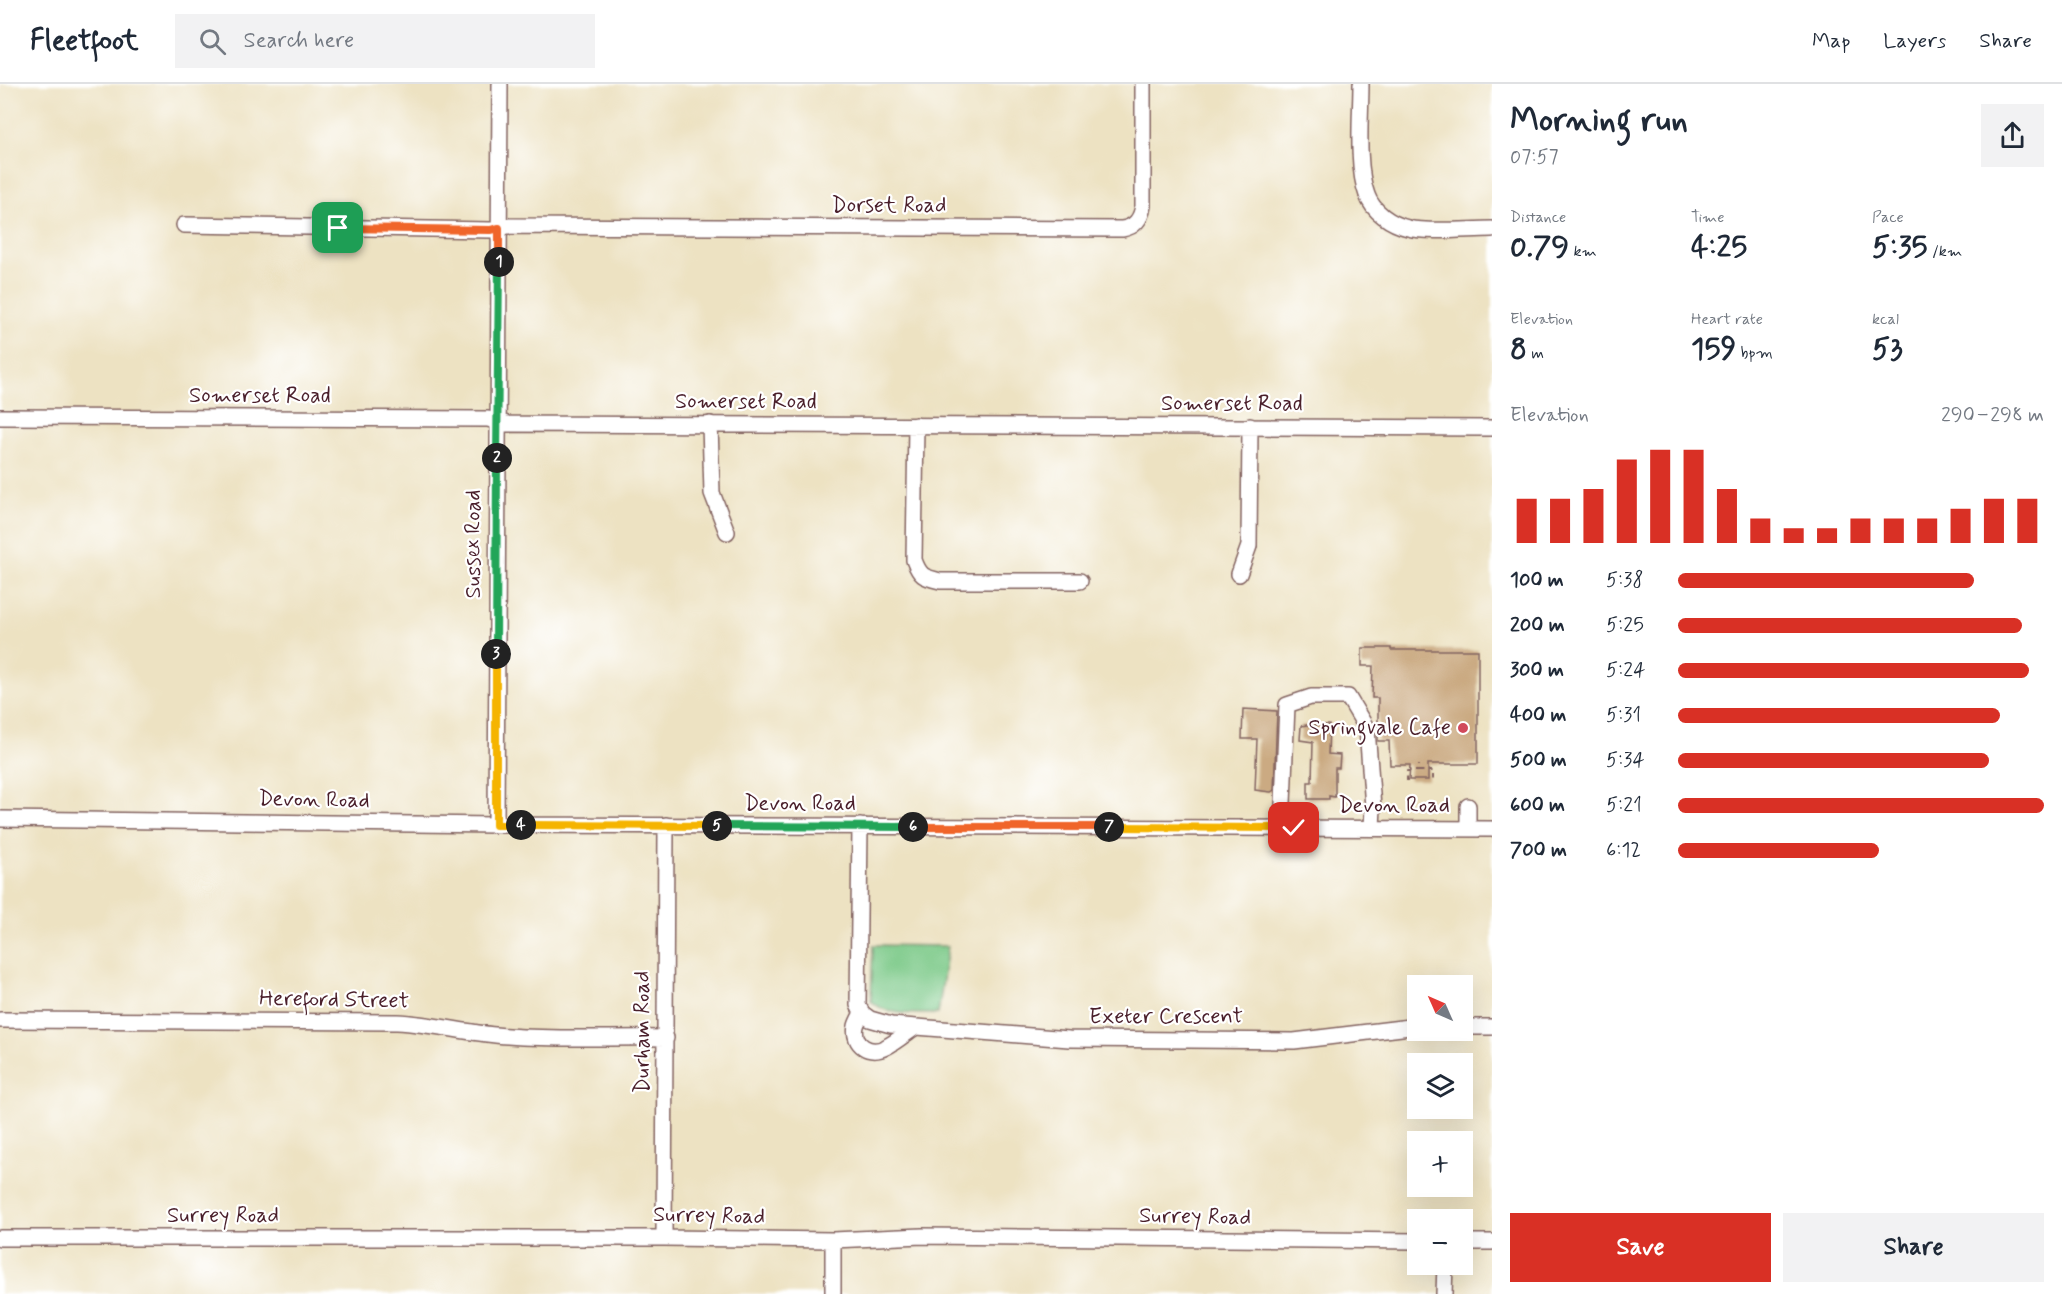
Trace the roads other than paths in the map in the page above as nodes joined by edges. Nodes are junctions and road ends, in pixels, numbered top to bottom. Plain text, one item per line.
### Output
1 (500, 84) edge
2 (1143, 84) edge
3 (1361, 84) edge
4 (184, 225) dead end
5 (499, 228) junction
6 (1492, 229) edge
7 (0, 417) edge
8 (498, 421) junction
9 (710, 424) junction
10 (916, 425) junction
11 (1250, 426) junction
12 (1492, 428) edge
13 (727, 532) dead end
14 (1239, 574) dead end
15 (1080, 581) dead end
16 (1468, 806) dead end
17 (0, 819) edge
18 (496, 825) junction
19 (666, 825) junction
20 (860, 826) junction
21 (1282, 828) junction
22 (1372, 828) junction
23 (1468, 829) junction
24 (1492, 829) edge
25 (862, 1013) junction
26 (0, 1020) edge
27 (1407, 1027) edge
28 (1473, 1027) edge
29 (1492, 1027) edge
30 (914, 1028) junction
31 (666, 1038) junction
32 (0, 1238) edge
33 (664, 1238) junction
34 (833, 1240) junction
35 (1407, 1241) edge
36 (1473, 1242) edge
37 (1492, 1242) edge
38 (1445, 1275) edge
39 (833, 1294) edge
40 (1444, 1294) edge

1 - 5 street, Sussex Road
2 - 5 street, Dorset Road
3 - 6 street
4 - 5 street, Dorset Road
5 - 8 street, Sussex Road
7 - 8 street, Somerset Road
8 - 9 street, Somerset Road
8 - 18 street, Sussex Road
9 - 10 street, Somerset Road
9 - 13 street
10 - 11 street, Somerset Road
10 - 15 street
11 - 12 street, Somerset Road
11 - 14 street
16 - 23 street
17 - 18 street, Devon Road
18 - 19 street, Devon Road
19 - 20 street, Devon Road
19 - 31 street, Durham Road
20 - 21 street, Devon Road
20 - 25 street
21 - 22 street, Devon Road
21 - 22 street
22 - 23 street, Devon Road
23 - 24 street, Devon Road
25 - 30 street, Exeter Crescent
25 - 30 street
26 - 31 street, Hereford Street
27 - 30 street, Exeter Crescent
28 - 29 street
31 - 33 street, Durham Road
32 - 33 street, Surrey Road
33 - 34 street, Surrey Road
34 - 35 street, Surrey Road
34 - 39 street
36 - 37 street
38 - 40 street

